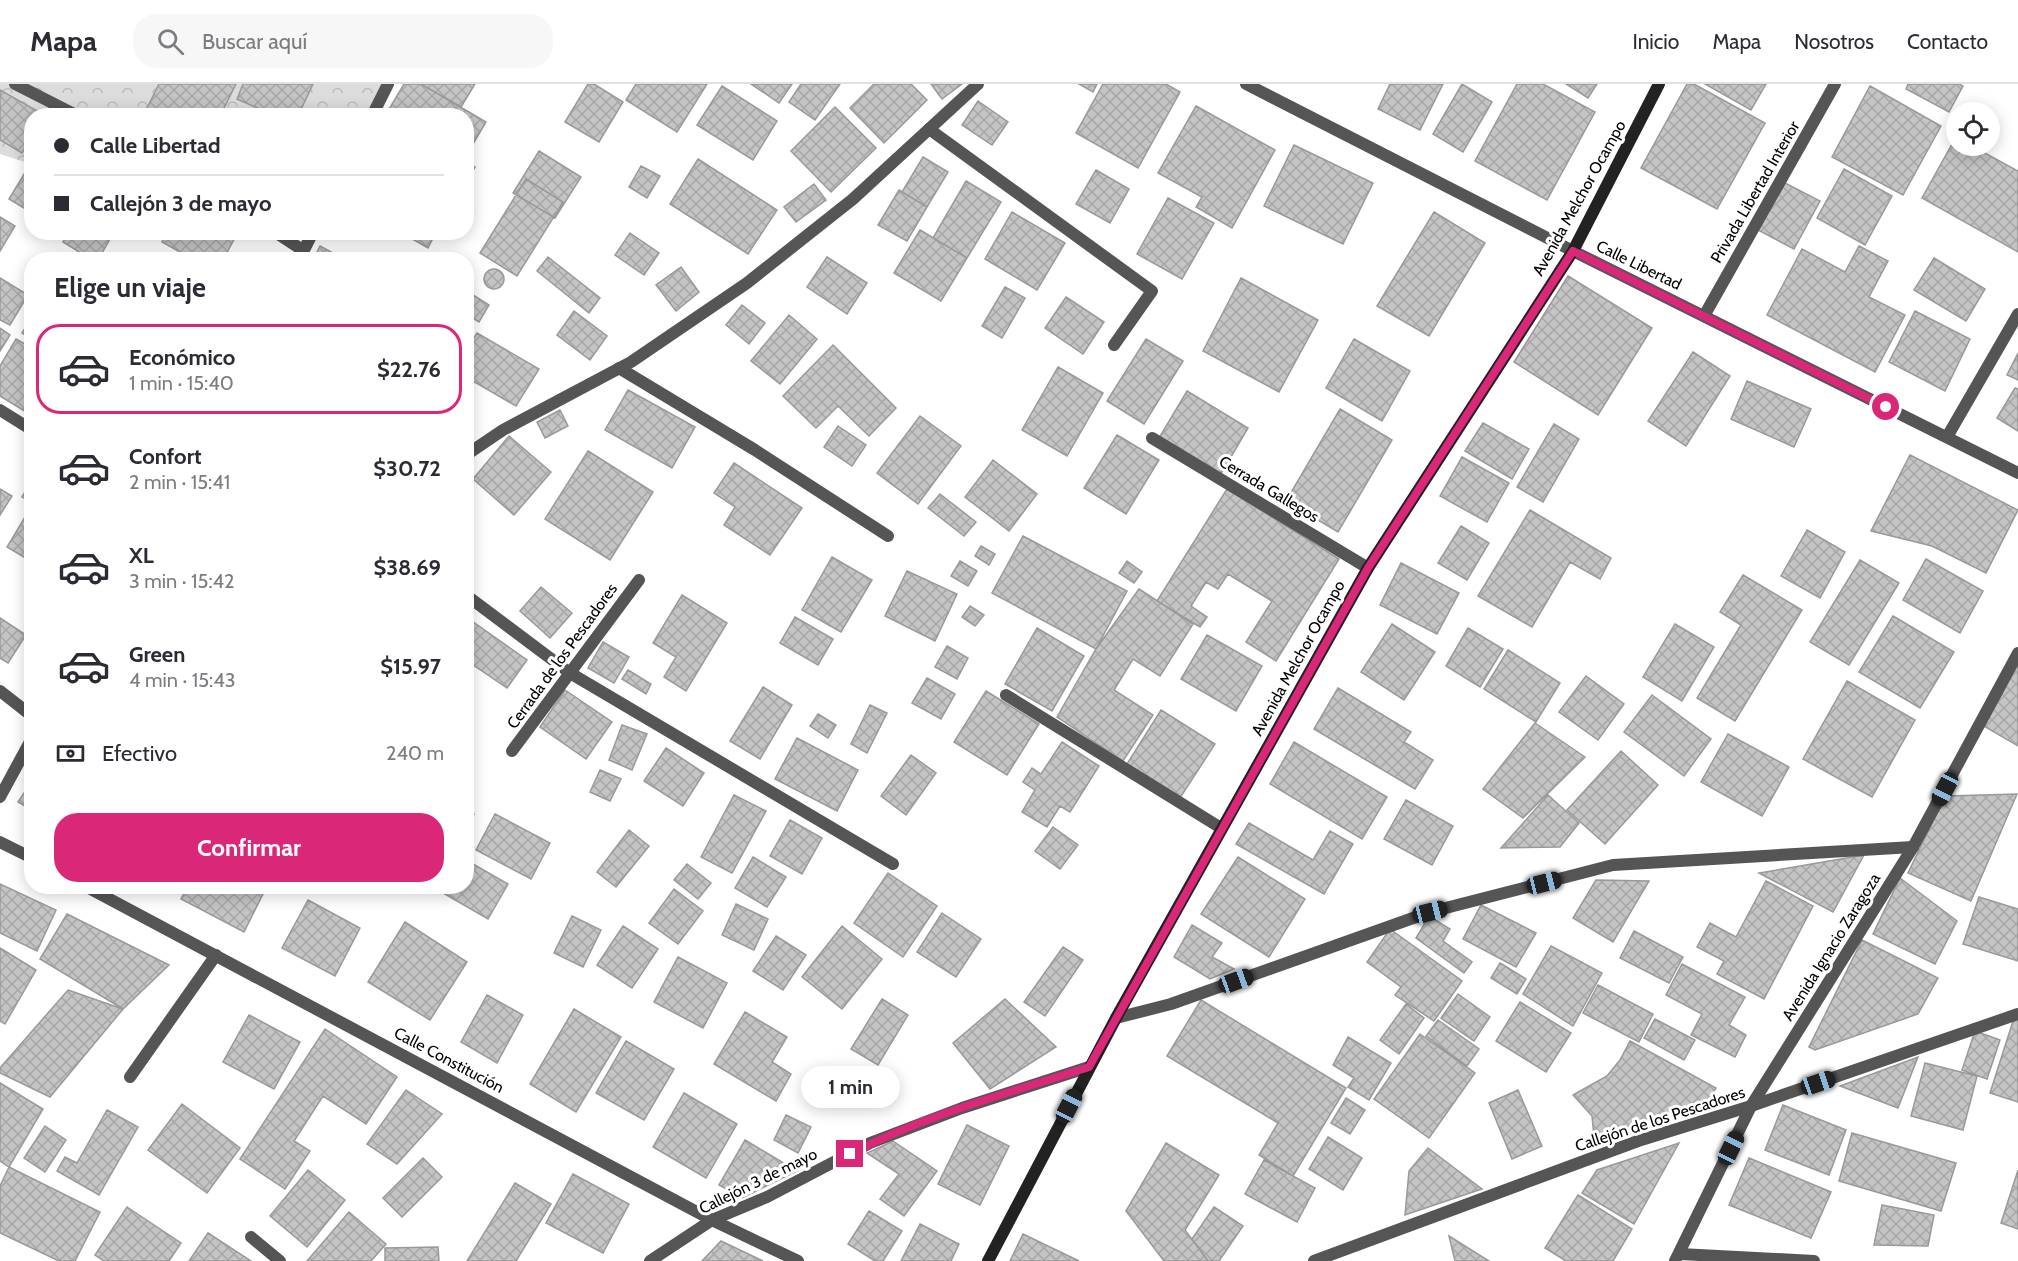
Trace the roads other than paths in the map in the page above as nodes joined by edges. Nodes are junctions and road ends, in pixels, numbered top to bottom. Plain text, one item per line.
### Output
1 (15, 84) edge
2 (388, 84) edge
3 (978, 84) edge
4 (1246, 84) edge
5 (1659, 84) edge
6 (1835, 84) edge
7 (62, 108) edge
8 (376, 108) edge
9 (929, 129) junction
10 (284, 240) edge
11 (1573, 251) junction
12 (298, 252) edge
13 (2018, 314) edge
14 (1704, 316) junction
15 (1114, 345) dead end
16 (619, 368) junction
17 (0, 410) edge
18 (24, 425) edge
19 (1947, 437) junction
20 (1152, 438) dead end
21 (474, 450) edge
22 (2018, 472) edge
23 (888, 536) dead end
24 (1368, 568) junction
25 (639, 580) dead end
26 (474, 601) edge
27 (2018, 653) edge
28 (570, 673) junction
29 (0, 691) edge
30 (1006, 695) dead end
31 (24, 710) edge
32 (513, 751) dead end
33 (24, 755) edge
34 (0, 797) edge
35 (1221, 828) junction
36 (0, 842) edge
37 (1913, 847) junction
38 (24, 854) edge
39 (893, 864) dead end
40 (100, 894) edge
41 (216, 955) junction
42 (2018, 1014) edge
43 (1116, 1018) junction
44 (1089, 1067) junction
45 (130, 1077) dead end
46 (1751, 1106) junction
47 (712, 1220) junction
48 (251, 1237) dead end
49 (1677, 1257) edge
50 (280, 1261) edge
51 (650, 1261) edge
52 (798, 1261) edge
53 (988, 1261) edge
54 (1314, 1261) edge
55 (1815, 1261) edge

1 - 7 street
2 - 8 street
3 - 9 street
4 - 11 street, Calle Libertad
5 - 11 main road, Avenida Melchor Ocampo
6 - 14 street, Privada Libertad Interior
9 - 15 street
9 - 16 street
10 - 12 street
11 - 14 street, Calle Libertad
11 - 24 main road, Avenida Melchor Ocampo
13 - 19 street
14 - 19 street, Calle Libertad
16 - 21 street
16 - 23 street
17 - 18 street
19 - 22 street, Calle Libertad
20 - 24 street, Cerrada Gallegos
24 - 35 main road, Avenida Melchor Ocampo
25 - 28 street, Cerrada de los Pescadores
26 - 28 street
27 - 37 street, Avenida Ignacio Zaragoza
28 - 32 street, Cerrada de los Pescadores
28 - 39 street
29 - 31 street
30 - 35 street
33 - 34 street
35 - 43 main road, Avenida Melchor Ocampo
36 - 38 street
37 - 43 street
37 - 46 street, Avenida Ignacio Zaragoza
40 - 41 street, Calle Constitución
41 - 45 street
41 - 47 street, Calle Constitución
42 - 46 street, Callejón de los Pescadores
43 - 44 main road, Avenida Melchor Ocampo
44 - 47 street, Callejón 3 de mayo
44 - 53 main road, Avenida Melchor Ocampo
46 - 49 street, Avenida Ignacio Zaragoza
46 - 54 street, Callejón de los Pescadores
47 - 51 street, Callejón 3 de mayo
47 - 52 street, Calle Constitución
48 - 50 street
49 - 55 street

